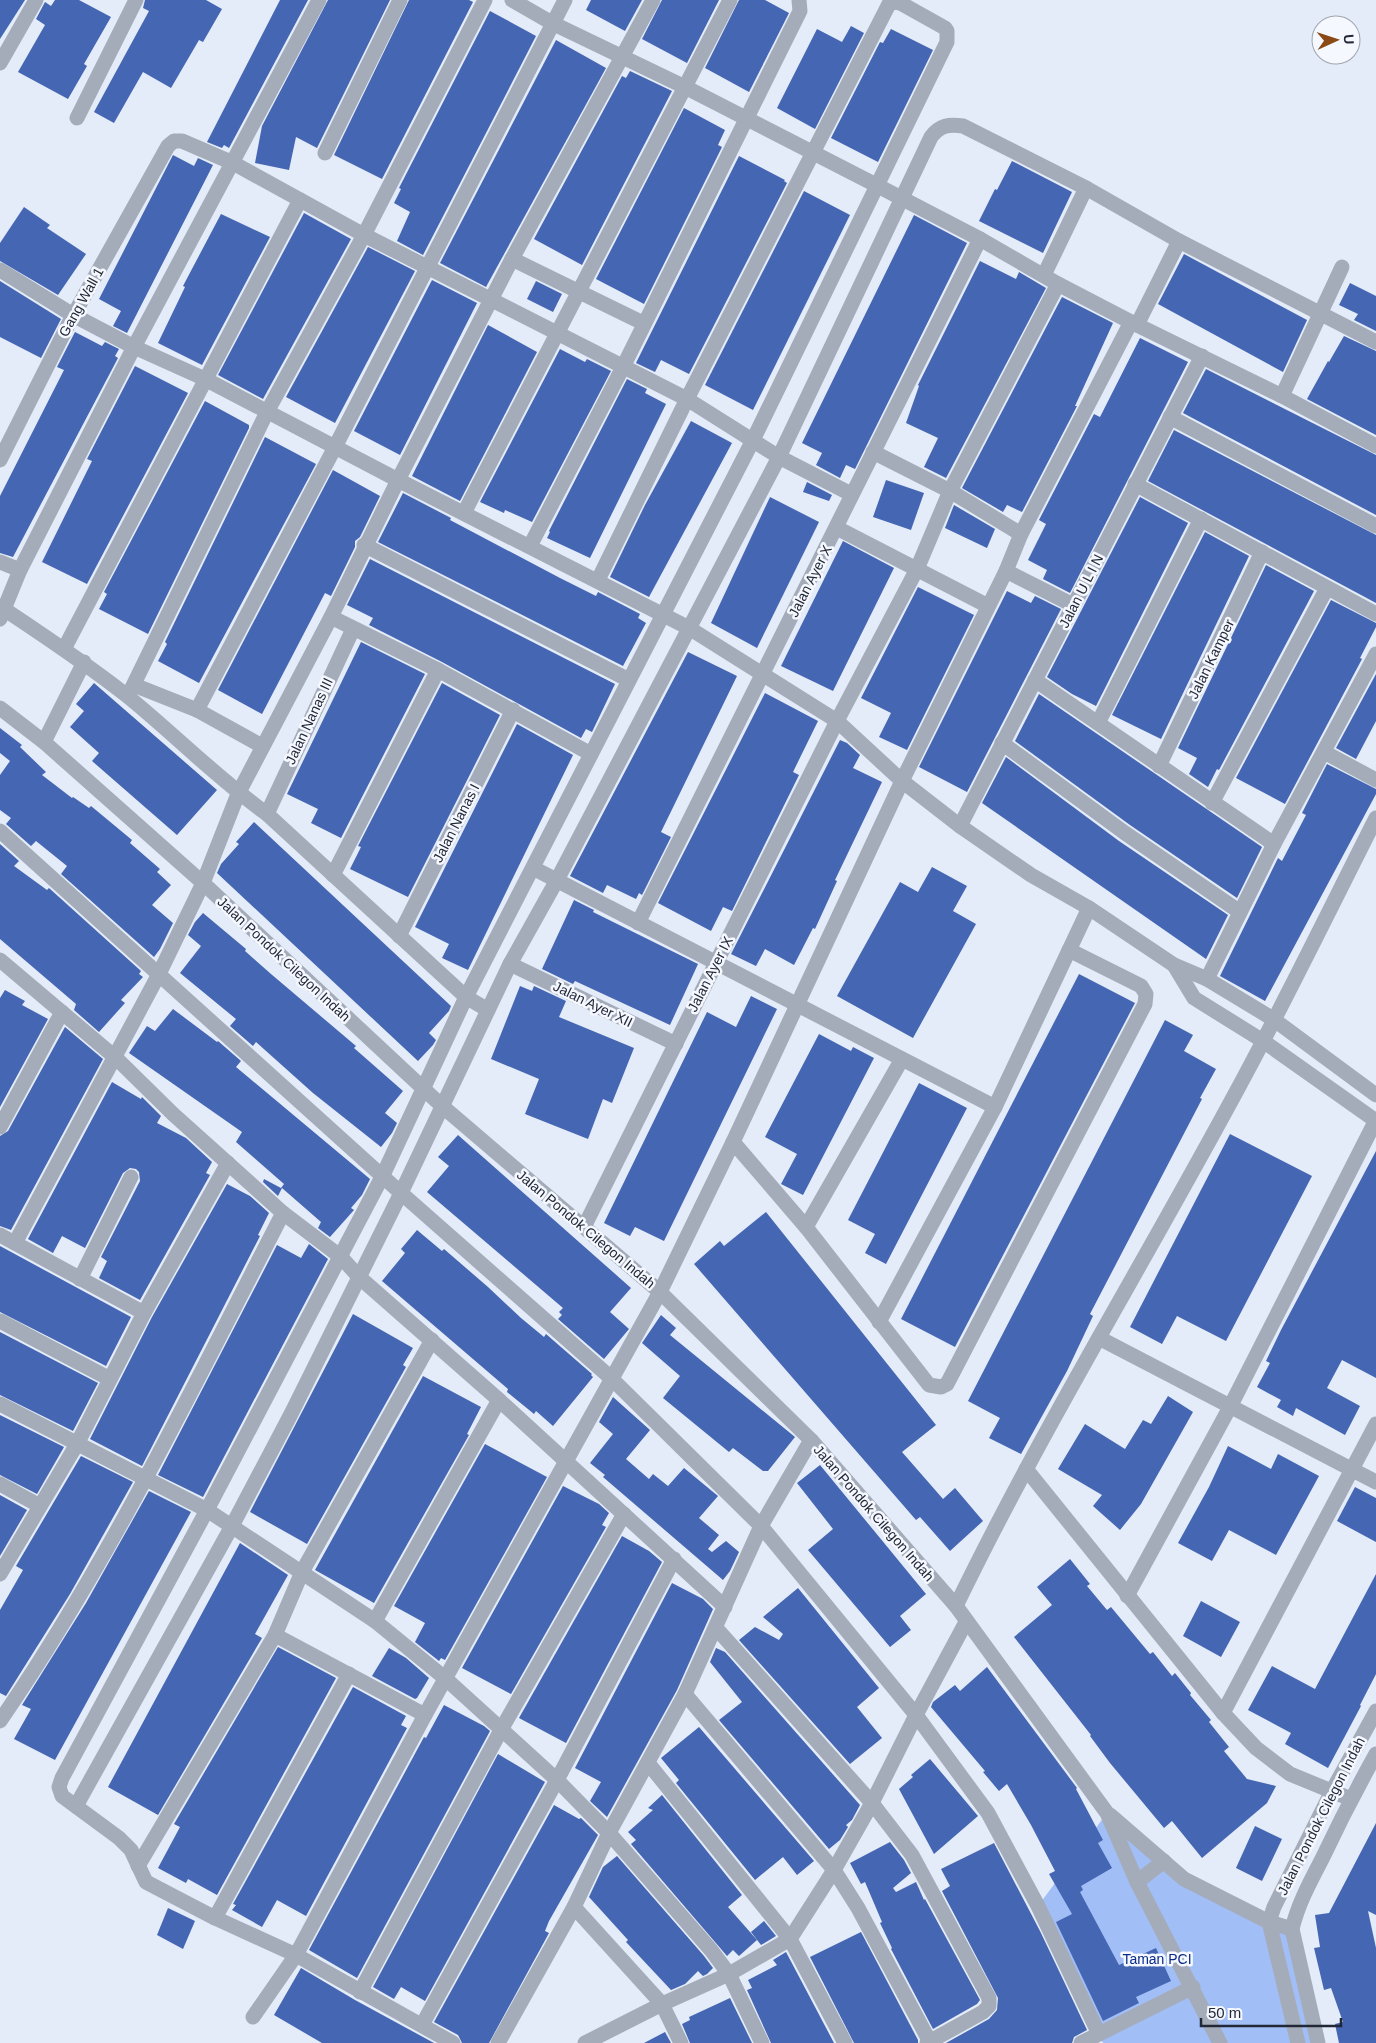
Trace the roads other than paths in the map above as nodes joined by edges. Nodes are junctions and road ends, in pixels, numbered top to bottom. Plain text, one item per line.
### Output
1 (36, 0) edge
2 (136, 0) edge
3 (319, 0) edge
4 (400, 0) edge
5 (485, 0) edge
6 (512, 0) edge
7 (565, 0) edge
8 (653, 0) edge
9 (730, 0) edge
10 (799, 0) edge
11 (552, 23) junction
12 (621, 56) junction
13 (0, 64) edge
14 (685, 87) junction
15 (78, 118) dead end
16 (746, 119) junction
17 (907, 126) junction
18 (931, 137) junction
19 (325, 153) dead end
20 (812, 153) junction
21 (233, 164) junction
22 (878, 186) junction
23 (1086, 188) junction
24 (901, 199) junction
25 (300, 200) junction
26 (364, 235) junction
27 (980, 239) junction
28 (1179, 242) junction
29 (512, 259) junction
30 (428, 267) junction
31 (1342, 267) dead end
32 (0, 270) edge
33 (1044, 275) junction
34 (1058, 284) junction
35 (579, 291) junction
36 (492, 299) junction
37 (1320, 314) junction
38 (74, 315) junction
39 (643, 323) junction
40 (1134, 324) junction
41 (556, 332) junction
42 (1376, 342) edge
43 (134, 347) junction
44 (1202, 356) junction
45 (623, 367) junction
46 (205, 379) junction
47 (1282, 396) junction
48 (687, 399) junction
49 (267, 412) junction
50 (1170, 417) junction
51 (753, 440) junction
52 (1376, 446) edge
53 (335, 447) junction
54 (873, 452) junction
55 (779, 457) junction
56 (0, 460) edge
57 (398, 480) junction
58 (1135, 484) junction
59 (950, 491) junction
60 (851, 494) junction
61 (464, 513) junction
62 (1201, 519) junction
63 (1376, 526) edge
64 (837, 528) junction
65 (1021, 534) junction
66 (364, 545) junction
67 (530, 546) junction
68 (1262, 552) junction
69 (0, 562) edge
70 (917, 569) junction
71 (20, 570) junction
72 (1006, 571) junction
73 (598, 580) junction
74 (1327, 588) junction
75 (1073, 605) junction
76 (988, 606) junction
77 (2, 614) edge
78 (664, 614) junction
79 (1376, 614) edge
80 (331, 617) junction
81 (689, 628) junction
82 (353, 629) junction
83 (64, 649) junction
84 (1376, 654) edge
85 (84, 662) junction
86 (438, 670) junction
87 (763, 673) junction
88 (629, 680) junction
89 (1035, 680) junction
90 (131, 691) junction
91 (0, 708) edge
92 (196, 710) junction
93 (513, 710) junction
94 (837, 721) junction
95 (1098, 723) junction
96 (44, 742) junction
97 (1002, 743) junction
98 (262, 746) junction
99 (1324, 752) junction
100 (591, 754) junction
101 (1159, 766) junction
102 (1376, 780) edge
103 (902, 781) junction
104 (238, 794) junction
105 (1212, 803) junction
106 (267, 814) junction
107 (1376, 818) edge
108 (960, 826) junction
109 (0, 832) edge
110 (1274, 844) junction
111 (533, 868) junction
112 (333, 875) junction
113 (557, 880) junction
114 (202, 884) junction
115 (1089, 908) junction
116 (1240, 912) junction
117 (638, 923) junction
118 (399, 936) junction
119 (1069, 950) junction
120 (716, 962) junction
121 (510, 964) junction
122 (1174, 965) junction
123 (2, 967) edge
124 (159, 974) junction
125 (1207, 978) junction
126 (466, 997) junction
127 (797, 1006) junction
128 (488, 1010) junction
129 (62, 1012) junction
130 (1273, 1019) junction
131 (1263, 1040) junction
132 (676, 1044) junction
133 (116, 1058) junction
134 (902, 1059) junction
135 (424, 1089) junction
136 (1376, 1095) edge
137 (442, 1106) junction
138 (995, 1107) junction
139 (1376, 1120) edge
140 (0, 1127) edge
141 (733, 1142) junction
142 (228, 1163) junction
143 (383, 1175) junction
144 (131, 1177) dead end
145 (401, 1193) junction
146 (283, 1213) junction
147 (584, 1227) junction
148 (806, 1227) junction
149 (0, 1235) edge
150 (16, 1243) junction
151 (341, 1257) junction
152 (359, 1277) junction
153 (80, 1279) junction
154 (660, 1292) junction
155 (144, 1313) junction
156 (0, 1321) edge
157 (879, 1322) junction
158 (1099, 1338) junction
159 (432, 1340) junction
160 (612, 1378) junction
161 (110, 1379) junction
162 (499, 1400) junction
163 (0, 1404) edge
164 (1230, 1407) junction
165 (1376, 1424) edge
166 (811, 1440) junction
167 (77, 1444) junction
168 (566, 1461) junction
169 (1026, 1469) junction
170 (1353, 1470) junction
171 (146, 1479) junction
172 (1376, 1482) edge
173 (0, 1484) edge
174 (40, 1506) junction
175 (206, 1510) junction
176 (624, 1514) junction
177 (232, 1526) junction
178 (761, 1526) junction
179 (674, 1559) junction
180 (0, 1572) edge
181 (302, 1572) junction
182 (1127, 1596) junction
183 (956, 1606) junction
184 (725, 1607) junction
185 (374, 1621) junction
186 (966, 1622) junction
187 (716, 1628) junction
188 (275, 1635) junction
189 (349, 1674) junction
190 (446, 1679) junction
191 (685, 1694) junction
192 (1376, 1711) edge
193 (2, 1712) edge
194 (1224, 1713) junction
195 (425, 1715) junction
196 (916, 1715) junction
197 (500, 1730) junction
198 (1376, 1754) edge
199 (648, 1763) junction
200 (556, 1780) junction
201 (1332, 1791) junction
202 (1351, 1799) junction
203 (872, 1803) junction
204 (76, 1806) junction
205 (1107, 1813) junction
206 (609, 1833) junction
207 (1164, 1861) junction
208 (138, 1866) junction
209 (834, 1870) junction
210 (1137, 1882) junction
211 (574, 1907) junction
212 (214, 1918) junction
213 (1269, 1922) junction
214 (1292, 1929) junction
215 (790, 1939) junction
216 (296, 1956) junction
217 (729, 1974) junction
218 (1193, 1987) junction
219 (360, 1992) junction
220 (662, 2004) junction
221 (253, 2017) dead end
222 (422, 2025) junction
223 (1099, 2034) junction
224 (589, 2042) edge
225 (928, 2042) edge
226 (452, 2043) edge
227 (498, 2043) edge
228 (681, 2043) edge
229 (762, 2043) edge
230 (845, 2043) edge
231 (1081, 2043) edge
232 (1220, 2043) edge
233 (1298, 2043) edge
234 (1318, 2043) edge

1 - 13 street
2 - 15 street
3 - 21 street
4 - 19 street
5 - 26 street
6 - 11 street
7 - 11 street
8 - 12 street
9 - 14 street
10 - 16 street
11 - 12 street
11 - 30 street
12 - 14 street
12 - 29 street
14 - 16 street
14 - 35 street
16 - 20 street
16 - 39 street
17 - 18 street
17 - 20 street
17 - 22 street
18 - 23 street
18 - 24 street
20 - 22 street
20 - 48 street
21 - 25 street
21 - 38 street, Gang Wall 1
21 - 43 street
22 - 24 street
22 - 51 street
23 - 28 street
23 - 33 street
24 - 27 street
24 - 55 street
25 - 26 street
25 - 46 street
26 - 30 street
26 - 49 street
27 - 33 street
27 - 54 street, Jalan Ayer X
28 - 37 street
28 - 40 street
29 - 35 street
29 - 36 street
30 - 36 street
30 - 53 street
31 - 37 street
32 - 38 street
33 - 34 street
34 - 40 street
34 - 59 street, Jalan Ayer IX
35 - 39 street
35 - 41 street
36 - 41 street
36 - 57 street
37 - 42 street
37 - 47 street
38 - 43 street
38 - 56 street, Gang Wall 1
39 - 45 street
40 - 44 street
40 - 65 street
41 - 45 street
41 - 61 street
43 - 46 street
43 - 71 street
44 - 47 street
44 - 50 street, Jalan U L I N
45 - 48 street
45 - 67 street
46 - 49 street
46 - 83 street
47 - 52 street
48 - 51 street
48 - 73 street
49 - 53 street
49 - 90 street
50 - 58 street, Jalan U L I N
50 - 63 street
51 - 55 street
51 - 78 street
53 - 57 street
53 - 92 street
54 - 59 street
54 - 60 street, Jalan Ayer X
55 - 60 street
55 - 81 street
57 - 61 street
57 - 66 street
58 - 62 street
58 - 75 street, Jalan U L I N
59 - 65 street
59 - 70 street, Jalan Ayer IX
60 - 64 street, Jalan Ayer X
61 - 67 street
62 - 68 street
62 - 95 street
64 - 70 street
64 - 87 street, Jalan Ayer X
65 - 72 street
66 - 80 street
66 - 88 street
67 - 73 street
68 - 74 street
68 - 101 street, Jalan Kamper
69 - 71 street
70 - 76 street
70 - 94 street, Jalan Ayer IX
71 - 77 street
72 - 75 street
72 - 76 street
73 - 78 street
74 - 79 street
74 - 105 street
75 - 89 street, Jalan U L I N
76 - 103 street
77 - 83 street
78 - 81 street
78 - 88 street
80 - 82 street
80 - 98 street
81 - 87 street
81 - 113 street
82 - 86 street
82 - 106 street, Jalan Nanas III
83 - 85 street
84 - 99 street
85 - 90 street
85 - 96 street
86 - 93 street
86 - 112 street
87 - 94 street
87 - 117 street, Jalan Ayer X
88 - 100 street
89 - 95 street
89 - 97 street, Jalan U L I N
90 - 92 street
90 - 104 street
91 - 96 street, Jalan Pondok Cilegon Indah
92 - 98 street
93 - 100 street
93 - 118 street, Jalan Nanas I
94 - 103 street
94 - 120 street, Jalan Ayer IX
95 - 101 street
96 - 114 street, Jalan Pondok Cilegon Indah
97 - 108 street, Jalan U L I N
97 - 116 street
98 - 104 street
99 - 102 street
99 - 110 street
100 - 111 street
101 - 105 street
103 - 108 street
103 - 127 street
104 - 106 street
104 - 114 street
105 - 110 street
106 - 112 street
107 - 130 street
108 - 115 street
109 - 124 street
110 - 116 street
111 - 113 street
111 - 126 street
112 - 118 street
113 - 117 street
113 - 121 street
114 - 124 street
114 - 135 street, Jalan Pondok Cilegon Indah
115 - 119 street
115 - 122 street
116 - 125 street
117 - 120 street
118 - 126 street
119 - 138 street
119 - 157 street
120 - 127 street
120 - 132 street, Jalan Ayer IX
121 - 128 street
121 - 132 street, Jalan Ayer XII
122 - 125 street
122 - 131 street
123 - 129 street
124 - 133 street
124 - 143 street
125 - 130 street
126 - 128 street
126 - 135 street
127 - 134 street
127 - 141 street
128 - 137 street
129 - 133 street
129 - 140 street
130 - 131 street
130 - 136 street
131 - 139 street
131 - 158 street
132 - 147 street, Jalan Ayer IX
133 - 142 street
133 - 150 street
134 - 138 street
134 - 148 street
135 - 137 street, Jalan Pondok Cilegon Indah
135 - 143 street
137 - 145 street
137 - 147 street, Jalan Pondok Cilegon Indah
138 - 157 street
139 - 164 street
141 - 148 street
141 - 154 street
142 - 146 street
142 - 155 street
143 - 145 street
143 - 151 street
144 - 153 street
145 - 152 street
145 - 160 street
146 - 151 street
146 - 171 street
147 - 154 street, Jalan Pondok Cilegon Indah
148 - 157 street
149 - 150 street
150 - 153 street
151 - 152 street
151 - 175 street
152 - 159 street
152 - 177 street
153 - 155 street
154 - 160 street
154 - 166 street, Jalan Pondok Cilegon Indah
155 - 161 street
156 - 161 street
158 - 164 street
158 - 169 street
159 - 162 street
159 - 181 street
160 - 168 street
160 - 178 street
161 - 167 street
162 - 168 street
162 - 185 street
163 - 167 street
164 - 170 street
164 - 182 street
165 - 170 street
166 - 178 street
166 - 183 street, Jalan Pondok Cilegon Indah
167 - 171 street
167 - 174 street
168 - 176 street
168 - 190 street
169 - 182 street
169 - 183 street
170 - 172 street
170 - 194 street
171 - 175 street
171 - 193 street
173 - 174 street
174 - 180 street
175 - 177 street
175 - 204 street
176 - 179 street
176 - 197 street
177 - 181 street
177 - 204 street
178 - 184 street
178 - 196 street
179 - 184 street
179 - 200 street
181 - 185 street
181 - 188 street
182 - 194 street
183 - 186 street, Jalan Pondok Cilegon Indah
184 - 187 street
185 - 190 street
186 - 196 street
186 - 205 street, Jalan Pondok Cilegon Indah
187 - 191 street
187 - 203 street
188 - 189 street
188 - 208 street
189 - 195 street
189 - 212 street
190 - 195 street
190 - 197 street
191 - 199 street
191 - 209 street
192 - 201 street, Jalan Pondok Cilegon Indah
194 - 201 street
195 - 216 street
196 - 203 street
196 - 223 street
197 - 200 street
197 - 219 street
198 - 202 street, Jalan Pondok Cilegon Indah
199 - 206 street
199 - 215 street
200 - 206 street
200 - 222 street
201 - 202 street
201 - 213 street, Jalan Pondok Cilegon Indah
202 - 214 street, Jalan Pondok Cilegon Indah
203 - 209 street
203 - 225 street
204 - 208 street
205 - 207 street, Jalan Pondok Cilegon Indah
205 - 210 street, Jalan Pondok Cilegon Indah
206 - 211 street
206 - 217 street
207 - 210 street
207 - 213 street, Jalan Pondok Cilegon Indah
208 - 212 street
209 - 215 street
209 - 225 street
210 - 218 street, Jalan Pondok Cilegon Indah
211 - 220 street
211 - 227 street
212 - 216 street
213 - 214 street, Jalan Pondok Cilegon Indah
213 - 233 street
214 - 234 street, Jalan Pondok Cilegon Indah
215 - 217 street
215 - 230 street
216 - 219 street
216 - 221 street
217 - 220 street
217 - 229 street
218 - 223 street
218 - 232 street, Jalan Pondok Cilegon Indah
219 - 222 street
220 - 224 street
220 - 228 street
222 - 226 street
223 - 231 street

